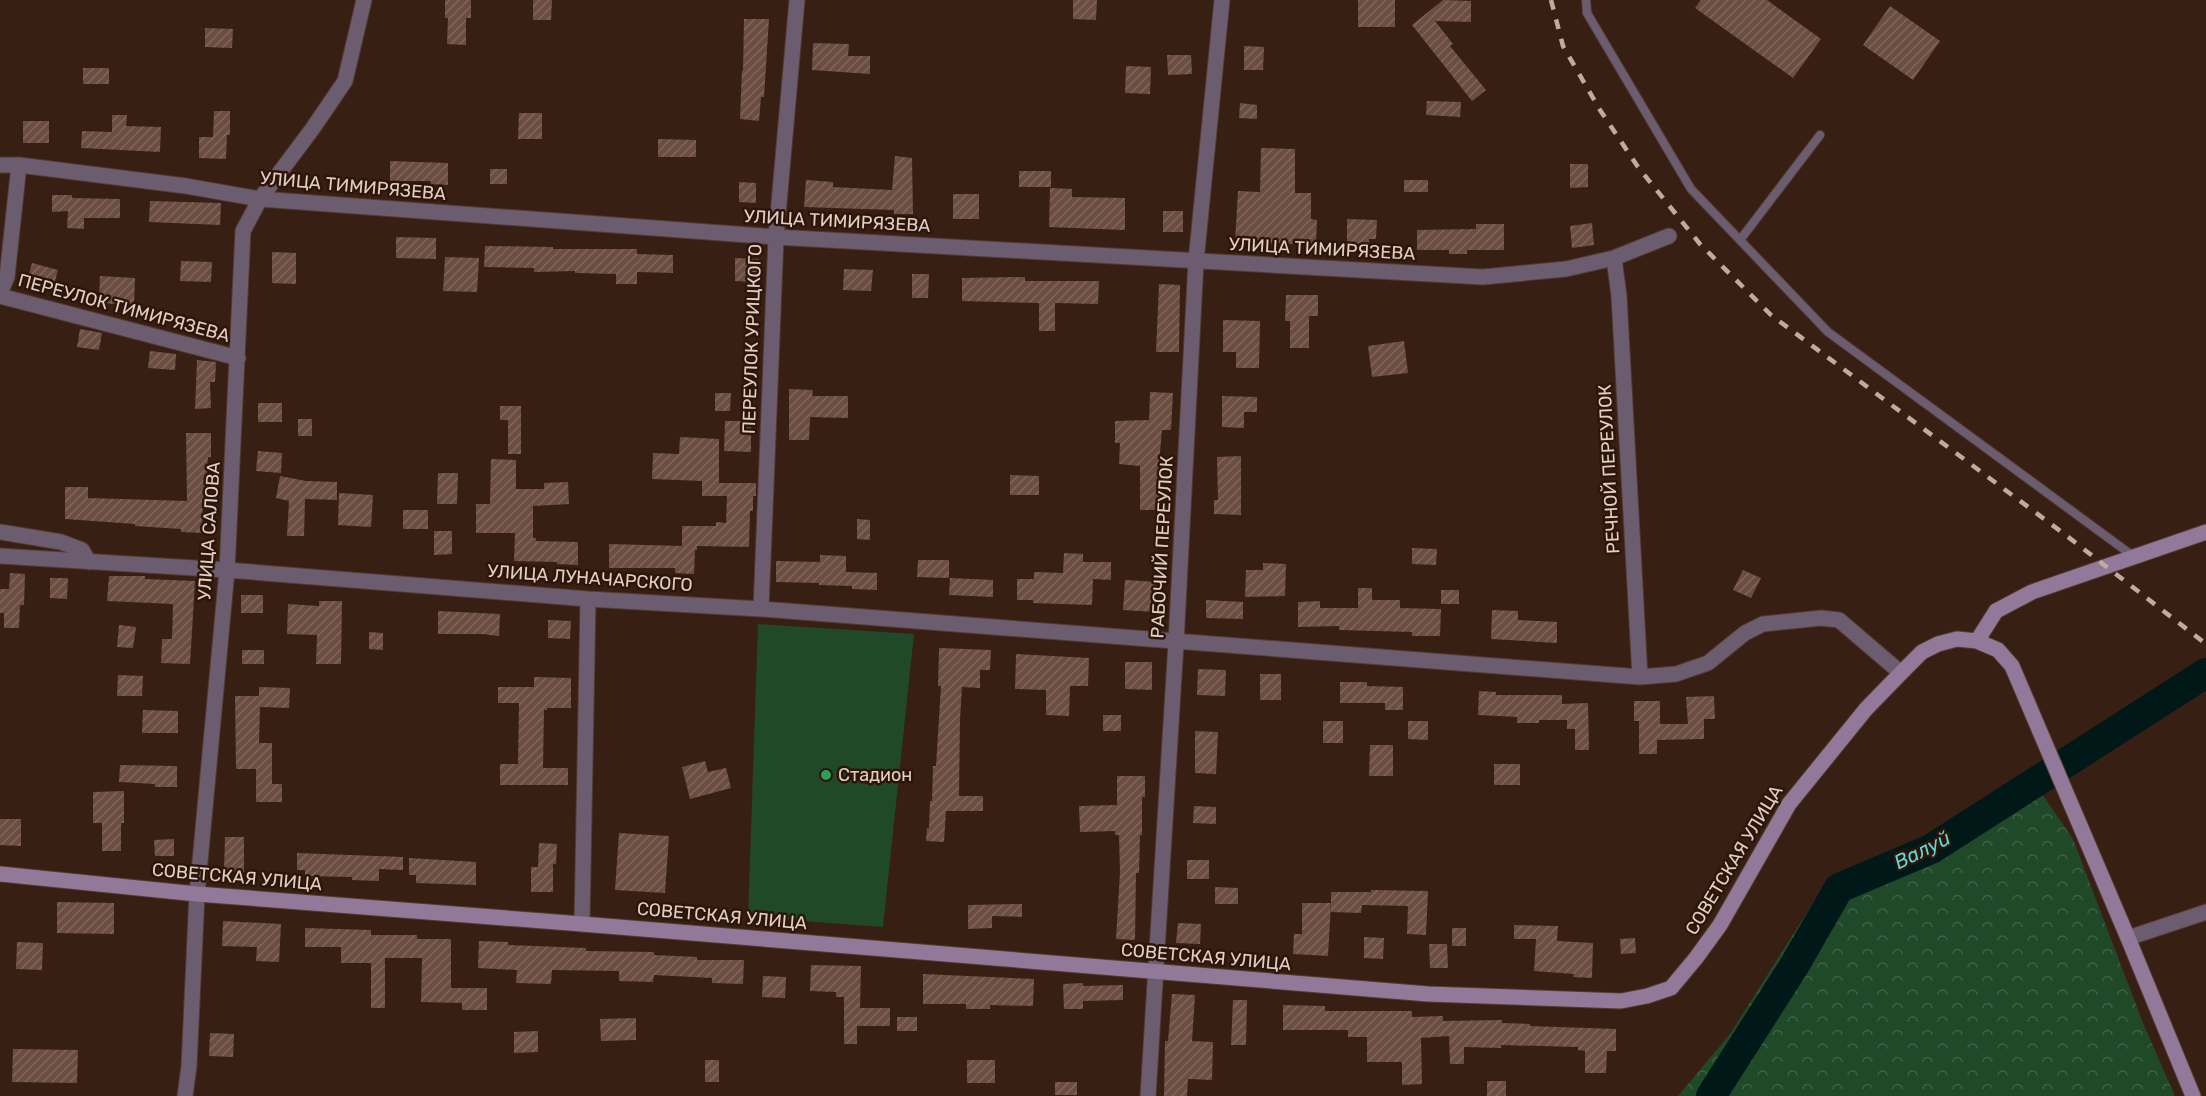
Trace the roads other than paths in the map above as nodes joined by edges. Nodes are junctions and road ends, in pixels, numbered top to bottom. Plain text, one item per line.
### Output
1 (364, 0) edge
2 (797, 0) edge
3 (1222, 0) edge
4 (1586, 0) edge
5 (1820, 135) dead end
6 (0, 165) edge
7 (19, 165) junction
8 (260, 199) junction
9 (1669, 236) dead end
10 (776, 237) junction
11 (1740, 240) junction
12 (1614, 258) junction
13 (1196, 261) junction
14 (0, 294) edge
15 (238, 358) junction
16 (0, 532) edge
17 (2206, 532) edge
18 (0, 556) edge
19 (2134, 557) junction
20 (89, 562) junction
21 (227, 570) junction
22 (588, 599) junction
23 (761, 609) junction
24 (1977, 641) junction
25 (1176, 643) junction
26 (1901, 673) junction
27 (1640, 678) junction
28 (0, 874) edge
29 (197, 894) junction
30 (2206, 912) edge
31 (582, 924) junction
32 (2128, 938) junction
33 (1156, 972) junction
34 (185, 1096) edge
35 (1148, 1096) edge
36 (2193, 1096) edge

1 - 8 street, УЛИЦА САЛОВА
2 - 10 street, ПЕРЕУЛОК УРИЦКОГО
3 - 13 street, РАБОЧИЙ ПЕРЕУЛОК
4 - 11 lane
5 - 11 lane
6 - 7 street, УЛИЦА ТИМИРЯЗЕВА
7 - 8 street, УЛИЦА ТИМИРЯЗЕВА
7 - 14 street
8 - 10 street, УЛИЦА ТИМИРЯЗЕВА
8 - 15 street, УЛИЦА САЛОВА
9 - 12 street, УЛИЦА ТИМИРЯЗЕВА
10 - 13 street, УЛИЦА ТИМИРЯЗЕВА
10 - 23 street, ПЕРЕУЛОК УРИЦКОГО
11 - 19 lane
12 - 13 street, УЛИЦА ТИМИРЯЗЕВА
12 - 27 street, РЕЧНОЙ ПЕРЕУЛОК
13 - 25 street, РАБОЧИЙ ПЕРЕУЛОК
14 - 15 street, ПЕРЕУЛОК ТИМИРЯЗЕВА
15 - 21 street, УЛИЦА САЛОВА
16 - 20 street
17 - 19 main road
18 - 20 street, УЛИЦА ЛУНАЧАРСКОГО
19 - 24 main road
20 - 21 street, УЛИЦА ЛУНАЧАРСКОГО
21 - 22 street, УЛИЦА ЛУНАЧАРСКОГО
21 - 29 street, УЛИЦА САЛОВА
22 - 23 street, УЛИЦА ЛУНАЧАРСКОГО
22 - 31 street
23 - 25 street, УЛИЦА ЛУНАЧАРСКОГО
24 - 26 main road, СОВЕТСКАЯ УЛИЦА
24 - 32 main road
25 - 27 street, УЛИЦА ЛУНАЧАРСКОГО
25 - 33 street, РАБОЧИЙ ПЕРЕУЛОК
26 - 27 street, УЛИЦА ЛУНАЧАРСКОГО
26 - 33 main road, СОВЕТСКАЯ УЛИЦА
28 - 29 main road, СОВЕТСКАЯ УЛИЦА
29 - 31 main road, СОВЕТСКАЯ УЛИЦА
29 - 34 street, УЛИЦА САЛОВА
30 - 32 street
31 - 33 main road, СОВЕТСКАЯ УЛИЦА
32 - 36 main road
33 - 35 street, РАБОЧИЙ ПЕРЕУЛОК

